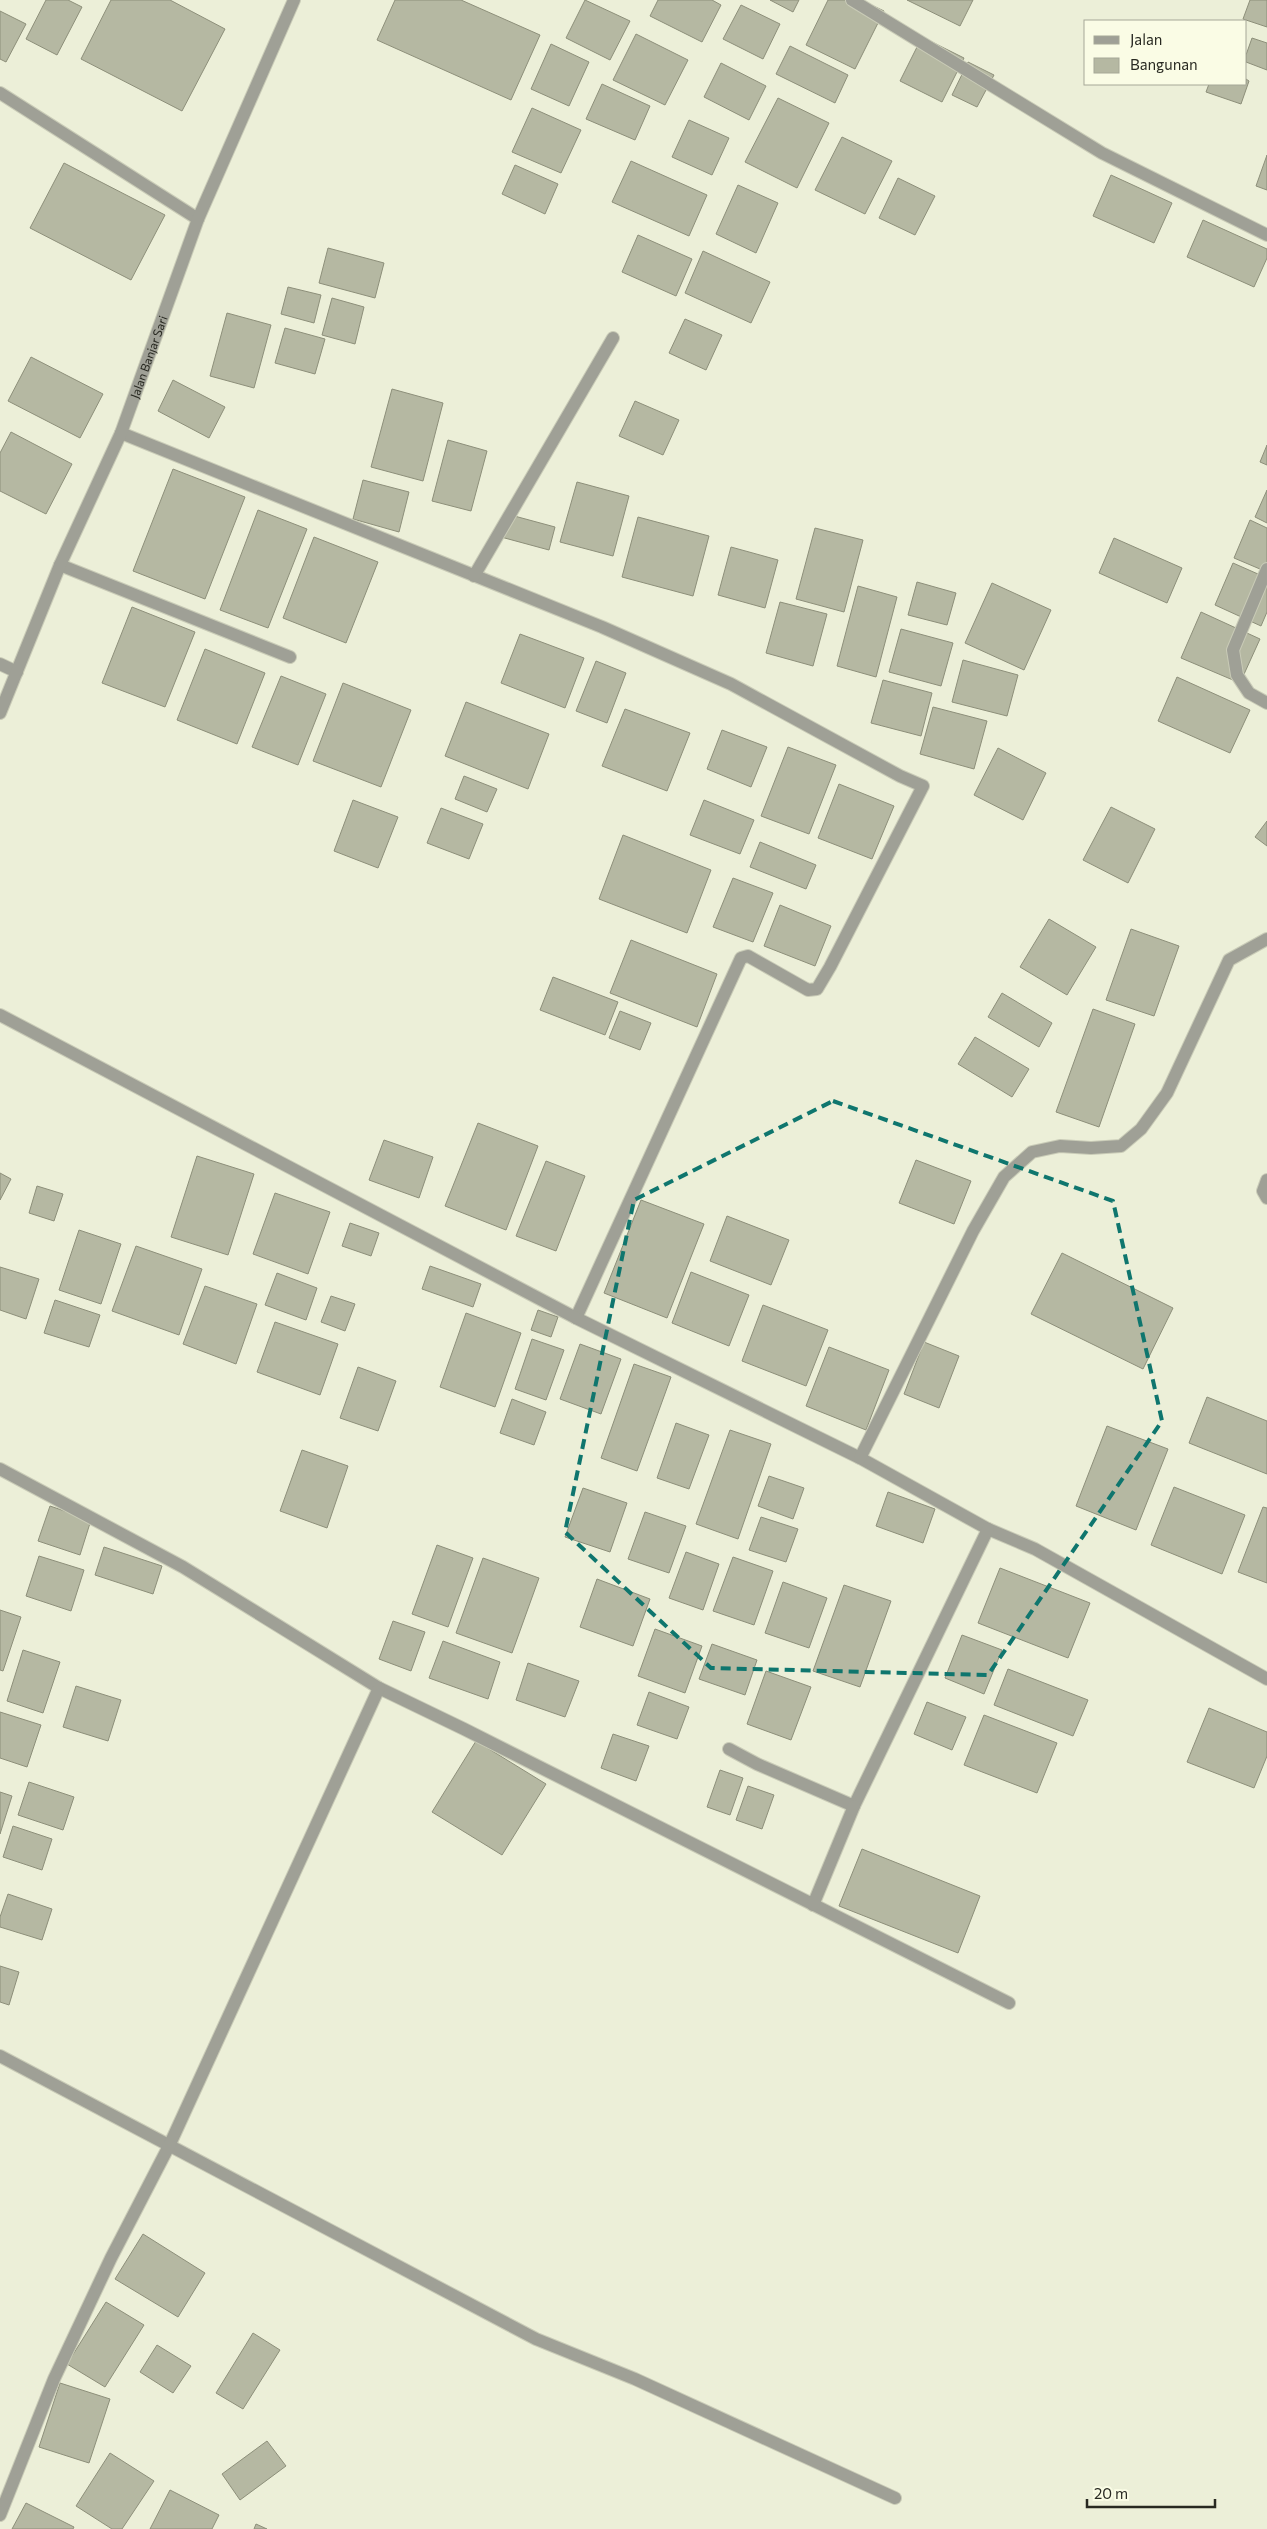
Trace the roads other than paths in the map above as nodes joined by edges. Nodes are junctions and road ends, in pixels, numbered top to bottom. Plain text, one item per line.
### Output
1 (294, 0) edge
2 (852, 0) edge
3 (0, 94) edge
4 (198, 219) junction
5 (1267, 234) edge
6 (613, 338) dead end
7 (121, 433) junction
8 (60, 564) junction
9 (1267, 569) edge
10 (474, 576) junction
11 (290, 657) dead end
12 (0, 664) edge
13 (17, 672) junction
14 (1267, 703) edge
15 (0, 713) edge
16 (1267, 939) edge
17 (0, 1015) edge
18 (1267, 1180) edge
19 (1267, 1198) edge
20 (576, 1318) junction
21 (860, 1458) junction
22 (0, 1469) edge
23 (988, 1529) junction
24 (1267, 1678) edge
25 (379, 1688) junction
26 (729, 1749) dead end
27 (854, 1806) junction
28 (813, 1905) junction
29 (1009, 2004) dead end
30 (0, 2056) edge
31 (170, 2144) junction
32 (895, 2498) dead end
33 (0, 2515) edge

1 - 4 street, Jalan Banjar Sari
2 - 5 street
3 - 4 street
4 - 7 street, Jalan Banjar Sari
6 - 10 street
7 - 8 street, Jalan Banjar Sari
7 - 10 street
8 - 11 street
8 - 13 street, Jalan Banjar Sari
9 - 14 street
10 - 20 street
12 - 13 street
13 - 15 street, Jalan Banjar Sari
16 - 21 street
17 - 20 street
18 - 19 street
20 - 21 street
21 - 23 street
22 - 25 street
23 - 24 street
23 - 27 street
25 - 28 street
25 - 31 street
26 - 27 street
27 - 28 street
28 - 29 street
30 - 31 street
31 - 32 street
31 - 33 street

